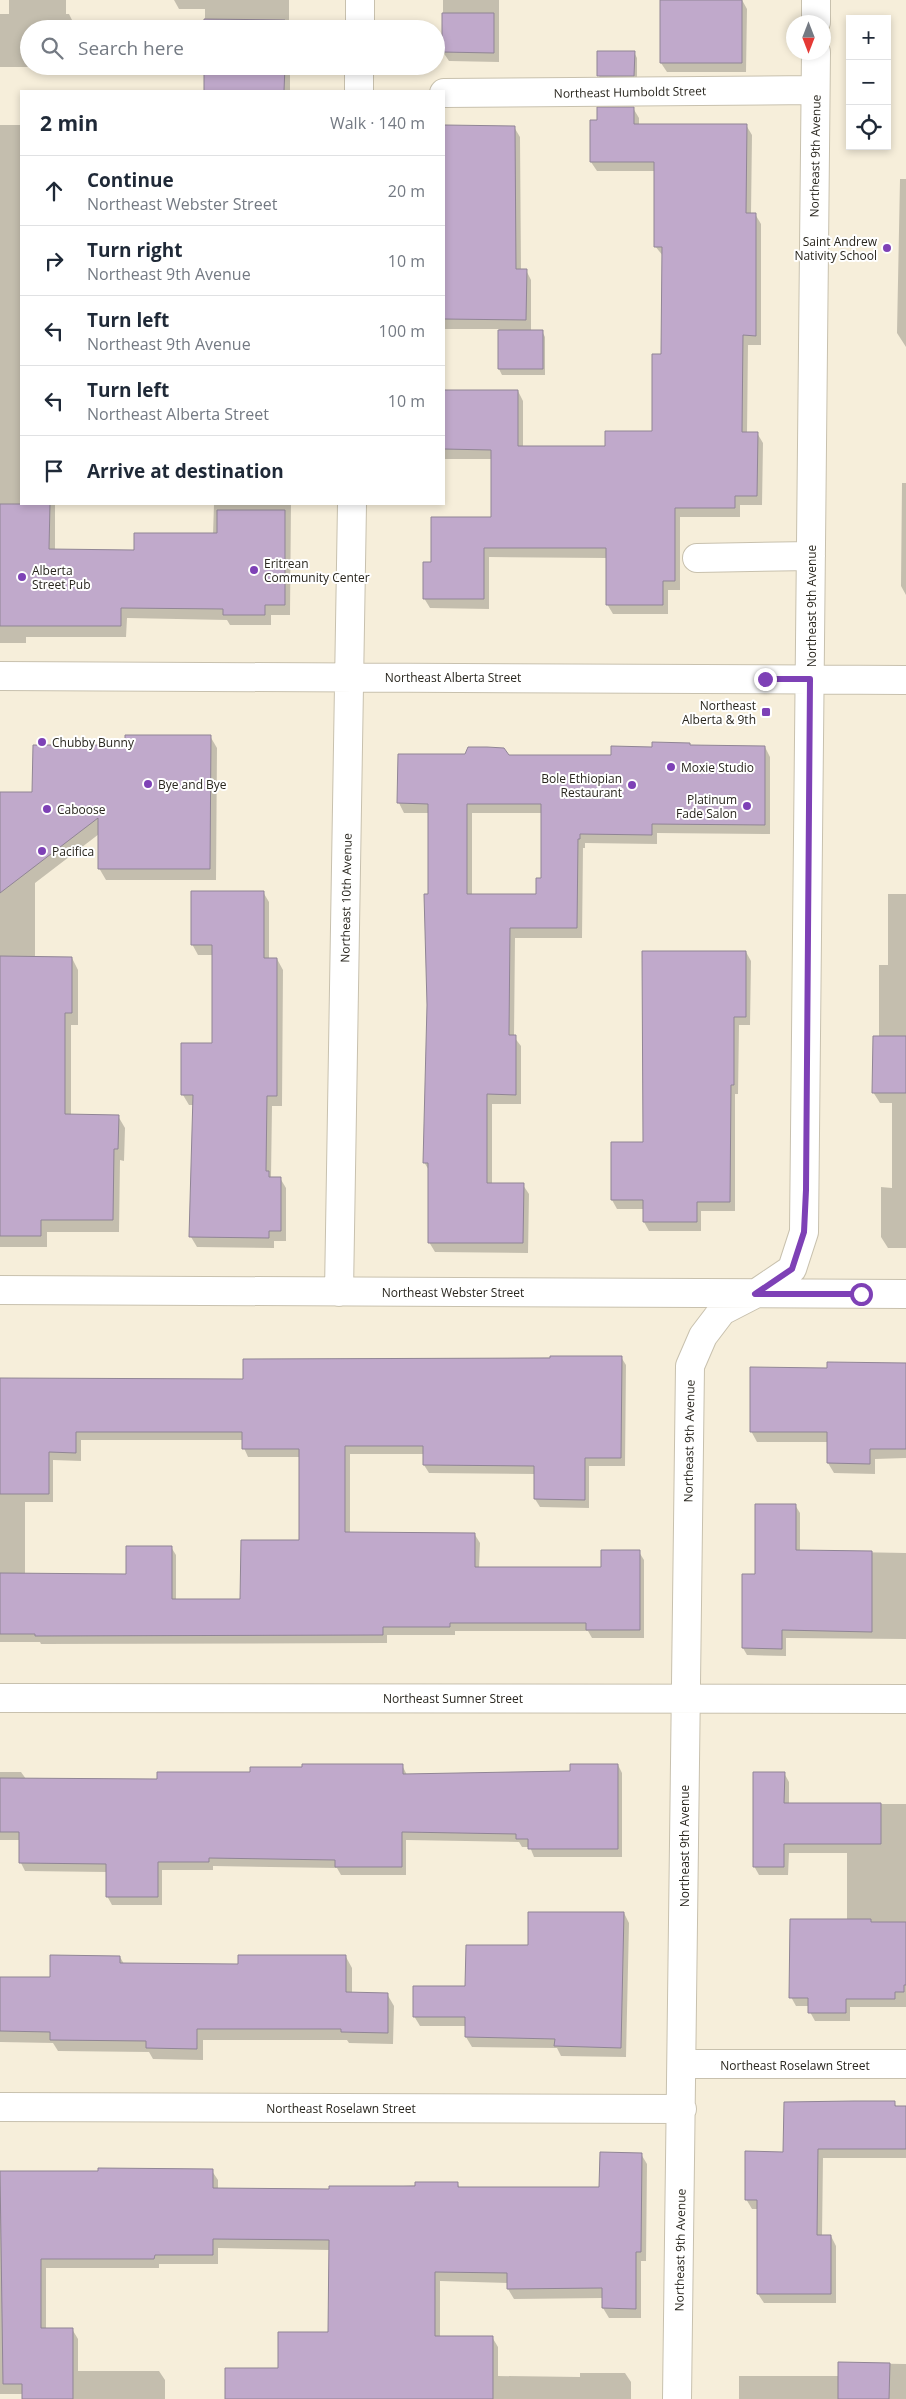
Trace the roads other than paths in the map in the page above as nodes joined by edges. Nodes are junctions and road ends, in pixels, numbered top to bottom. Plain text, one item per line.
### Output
1 (360, 0) edge
2 (816, 0) edge
3 (816, 15) edge
4 (360, 20) edge
5 (816, 60) edge
6 (359, 75) edge
7 (359, 90) edge
8 (815, 90) junction
9 (445, 93) edge
10 (352, 505) edge
11 (811, 556) junction
12 (697, 558) dead end
13 (0, 676) edge
14 (349, 677) junction
15 (810, 679) junction
16 (906, 680) edge
17 (0, 1290) edge
18 (339, 1292) junction
19 (755, 1294) junction
20 (906, 1294) edge
21 (0, 1698) edge
22 (684, 1698) junction
23 (906, 1699) edge
24 (683, 2064) junction
25 (906, 2064) edge
26 (0, 2107) edge
27 (682, 2109) junction
28 (677, 2399) edge

1 - 4 street
2 - 3 street
5 - 8 street, Northeast 9th Avenue
6 - 7 street
8 - 9 street, Northeast Humboldt Street
8 - 11 street, Northeast 9th Avenue
10 - 14 street, Northeast 10th Avenue
11 - 12 street
11 - 15 street, Northeast 9th Avenue
13 - 14 street, Northeast Alberta Street
14 - 15 street, Northeast Alberta Street
14 - 18 street, Northeast 10th Avenue
15 - 16 street, Northeast Alberta Street
15 - 19 street, Northeast 9th Avenue
17 - 18 street, Northeast Webster Street
18 - 19 street, Northeast Webster Street
19 - 20 street, Northeast Webster Street
19 - 22 street, Northeast 9th Avenue
21 - 22 street, Northeast Sumner Street
22 - 23 street, Northeast Sumner Street
22 - 24 street, Northeast 9th Avenue
24 - 25 street, Northeast Roselawn Street
24 - 27 street, Northeast 9th Avenue
26 - 27 street, Northeast Roselawn Street
27 - 28 street, Northeast 9th Avenue

